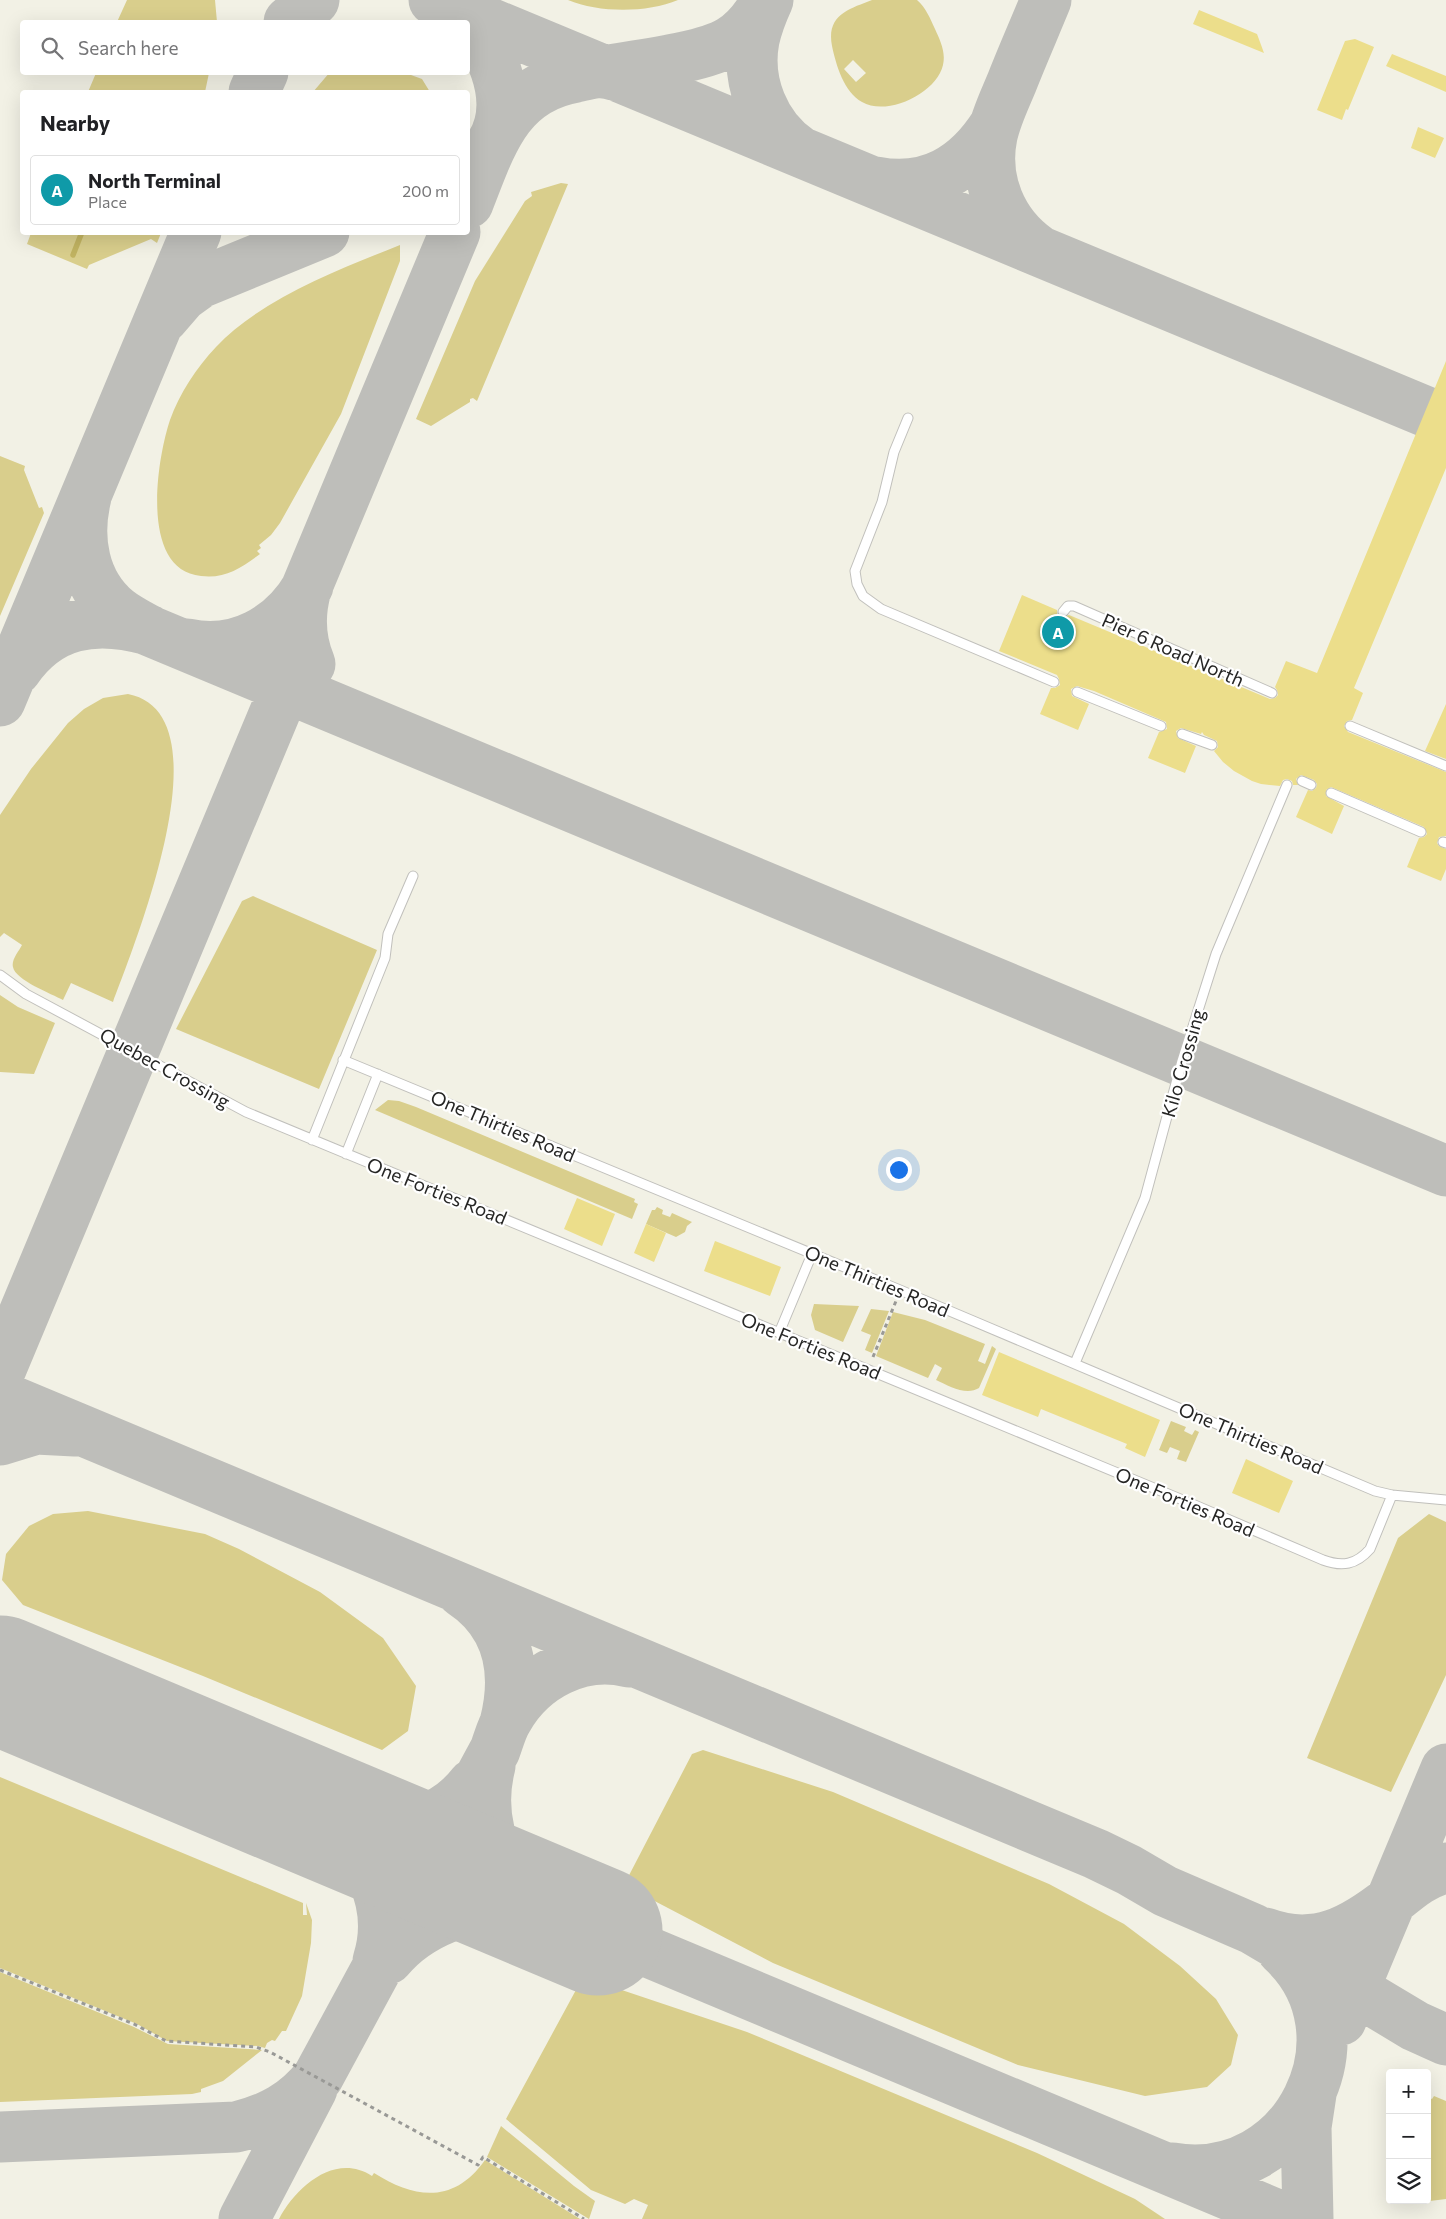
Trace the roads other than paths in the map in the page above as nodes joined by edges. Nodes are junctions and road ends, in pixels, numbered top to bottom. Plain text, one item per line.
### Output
1 (908, 418) dead end
2 (1063, 612) dead end
3 (1054, 682) dead end
4 (1077, 692) dead end
5 (1272, 693) dead end
6 (1161, 726) dead end
7 (1350, 726) dead end
8 (1182, 734) dead end
9 (1212, 745) dead end
10 (1446, 766) edge
11 (1287, 786) dead end
12 (1331, 793) dead end
13 (1421, 832) dead end
14 (413, 876) dead end
15 (0, 975) edge
16 (343, 1060) junction
17 (378, 1074) junction
18 (271, 1123) joint
19 (312, 1140) junction
20 (346, 1154) junction
21 (812, 1254) junction
22 (778, 1333) junction
23 (1075, 1364) junction
24 (1392, 1495) junction
25 (1446, 1500) edge

1 - 3 lane
2 - 5 lane, Pier 6 Road North
4 - 6 lane
7 - 10 lane
8 - 9 lane
11 - 23 lane, Kilo Crossing
12 - 13 lane
14 - 16 lane
15 - 18 lane, Quebec Crossing
16 - 17 lane, One Thirties Road
16 - 19 lane
17 - 20 lane
17 - 21 lane, One Thirties Road
18 - 19 lane, One Forties Road
19 - 20 lane, One Forties Road
20 - 22 lane, One Forties Road
21 - 22 lane
21 - 23 lane, One Thirties Road
22 - 24 lane, One Forties Road
23 - 24 lane, One Thirties Road
24 - 25 lane, One Thirties Road

